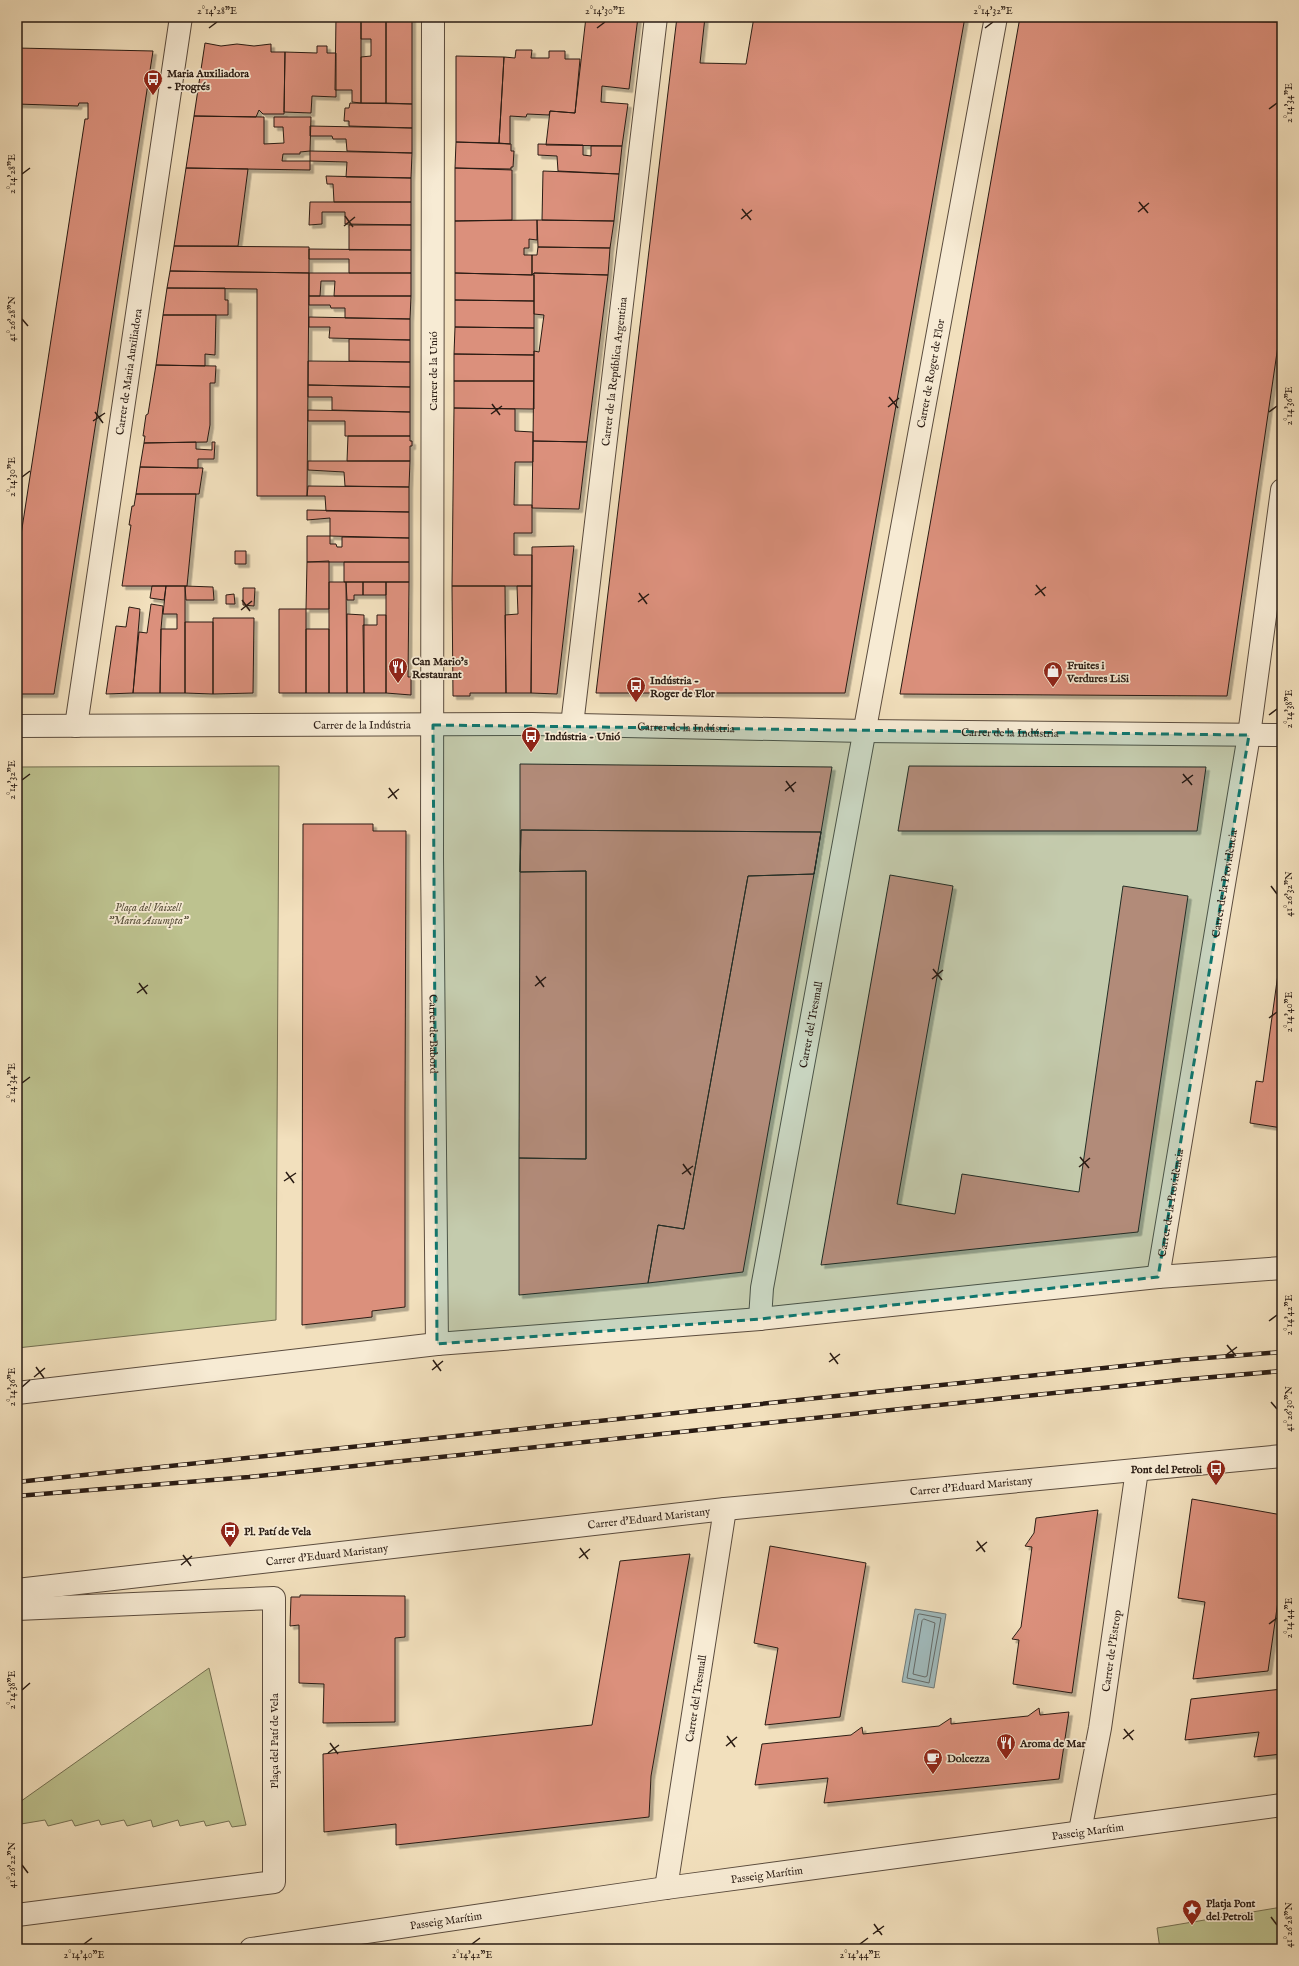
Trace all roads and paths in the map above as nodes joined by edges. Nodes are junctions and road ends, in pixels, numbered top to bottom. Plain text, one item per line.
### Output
1 (181, 17) edge
2 (433, 17) edge
3 (656, 17) edge
4 (996, 17) edge
5 (1282, 490) edge
6 (433, 725) junction
7 (572, 725) junction
8 (17, 726) edge
9 (76, 726) junction
10 (864, 730) junction
11 (1249, 735) junction
12 (1282, 735) edge
13 (1282, 1268) edge
14 (1158, 1276) junction
15 (760, 1320) junction
16 (437, 1344) junction
17 (17, 1393) edge
18 (1282, 1456) edge
19 (1136, 1470) junction
20 (725, 1509) junction
21 (17, 1590) edge
22 (17, 1609) edge
23 (1282, 1805) edge
24 (1080, 1831) junction
25 (666, 1888) junction
26 (17, 1915) edge
27 (251, 1949) edge

1 - 9 street, Carrer de Maria Auxiliadora
2 - 6 street, Carrer de la Unió
3 - 7 street, Carrer de la República Argentina
4 - 10 street, Carrer de Roger de Flor
5 - 11 street, Carrer de la Providència
6 - 7 street, Carrer de la Indústria
6 - 9 street, Carrer de la Indústria
6 - 16 street, Carrer de Babord
7 - 10 street, Carrer de la Indústria
8 - 9 street, Carrer de la Indústria
10 - 11 street, Carrer de la Indústria
10 - 15 street, Carrer del Tresmall
11 - 12 street, Carrer de la Indústria
11 - 14 street, Carrer de la Providència
13 - 14 street
14 - 15 street
15 - 16 street
16 - 17 street
18 - 19 street, Carrer d'Eduard Maristany
19 - 20 street, Carrer d'Eduard Maristany
19 - 24 street, Carrer de l'Estrop
20 - 21 street, Carrer d'Eduard Maristany
20 - 25 street, Carrer del Tresmall
22 - 26 street, Plaça del Patí de Vela
23 - 24 street, Passeig Marítim
24 - 25 street, Passeig Marítim
25 - 27 street, Passeig Marítim

